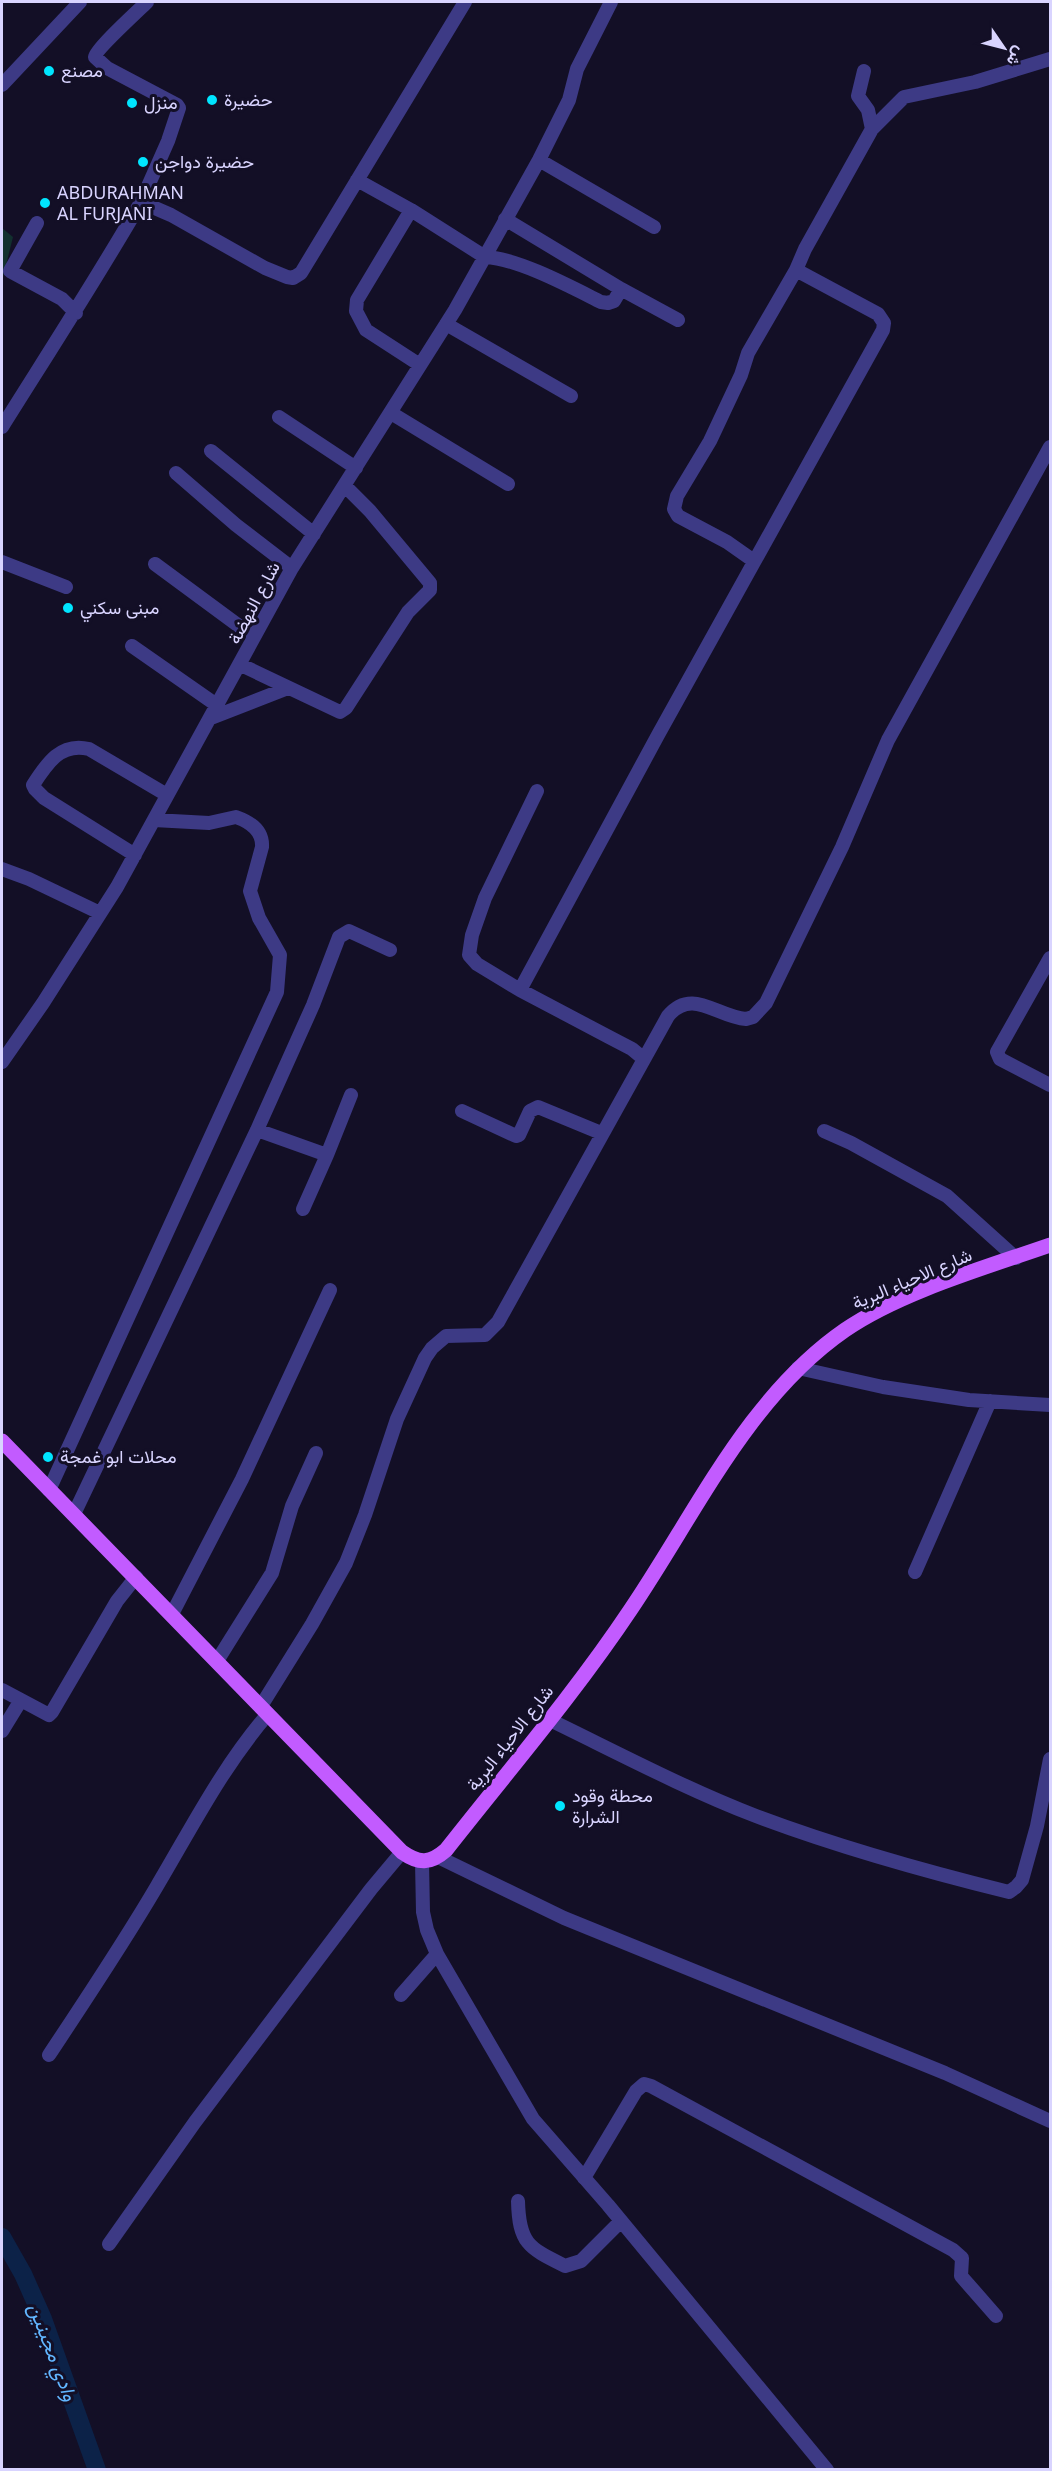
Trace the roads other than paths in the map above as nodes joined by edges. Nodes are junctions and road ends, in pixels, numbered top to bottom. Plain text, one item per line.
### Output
1 (80, 2) edge
2 (147, 2) edge
3 (465, 2) edge
4 (611, 2) edge
5 (1050, 59) edge
6 (864, 71) dead end
7 (2, 84) edge
8 (872, 129) junction
9 (539, 160) junction
10 (357, 180) junction
11 (141, 201) junction
12 (411, 210) junction
13 (505, 219) junction
14 (37, 223) dead end
15 (654, 227) dead end
16 (485, 257) junction
17 (796, 270) junction
18 (621, 289) junction
19 (76, 313) junction
20 (678, 320) dead end
21 (446, 324) junction
22 (420, 365) junction
23 (571, 396) dead end
24 (392, 413) junction
25 (279, 417) dead end
26 (2, 428) edge
27 (1050, 447) edge
28 (211, 451) dead end
29 (356, 468) junction
30 (176, 473) dead end
31 (508, 484) dead end
32 (345, 486) junction
33 (314, 534) junction
34 (754, 561) junction
35 (2, 562) edge
36 (155, 564) dead end
37 (292, 568) junction
38 (66, 587) dead end
39 (254, 637) junction
40 (132, 645) dead end
41 (241, 665) junction
42 (288, 688) junction
43 (214, 712) junction
44 (537, 791) dead end
45 (167, 795) junction
46 (154, 820) junction
47 (135, 855) junction
48 (2, 869) edge
49 (100, 913) junction
50 (390, 950) dead end
51 (1050, 958) edge
52 (520, 990) junction
53 (644, 1059) junction
54 (2, 1062) edge
55 (1050, 1085) edge
56 (351, 1095) dead end
57 (462, 1111) dead end
58 (257, 1130) junction
59 (824, 1131) dead end
60 (601, 1133) junction
61 (327, 1155) junction
62 (303, 1209) dead end
63 (1050, 1245) edge
64 (1016, 1258) junction
65 (330, 1290) dead end
66 (798, 1368) junction
67 (990, 1401) junction
68 (1050, 1405) edge
69 (2, 1441) edge
70 (316, 1453) dead end
71 (50, 1490) junction
72 (74, 1514) junction
73 (915, 1572) dead end
74 (136, 1577) junction
75 (172, 1614) junction
76 (217, 1661) junction
77 (2, 1690) edge
78 (21, 1700) junction
79 (265, 1710) junction
80 (550, 1720) junction
81 (2, 1731) edge
82 (1050, 1759) edge
83 (402, 1852) junction
84 (438, 1857) junction
85 (422, 1862) junction
86 (437, 1954) junction
87 (401, 1995) dead end
88 (49, 2055) dead end
89 (1050, 2121) edge
90 (584, 2178) junction
91 (518, 2201) dead end
92 (621, 2222) junction
93 (109, 2244) dead end
94 (996, 2316) dead end
95 (827, 2469) edge

1 - 7 street
2 - 11 street
3 - 10 street
4 - 9 street, شارع النهضة
5 - 8 street
6 - 8 street
8 - 17 street
9 - 13 street, شارع النهضة
9 - 15 street
10 - 11 street
10 - 12 street
11 - 19 street
12 - 16 street
12 - 22 street
13 - 16 street, شارع النهضة
13 - 18 street
14 - 19 street
16 - 18 street
16 - 21 street, شارع النهضة
17 - 34 street
17 - 34 street
18 - 20 street
19 - 26 street
21 - 22 street, شارع النهضة
21 - 23 street
22 - 24 street, شارع النهضة
24 - 29 street, شارع النهضة
24 - 31 street
25 - 29 street
27 - 53 street
28 - 33 street
29 - 32 street, شارع النهضة
30 - 37 street
32 - 33 street, شارع النهضة
32 - 42 street
33 - 37 street, شارع النهضة
34 - 52 street
35 - 38 street
36 - 39 street
37 - 39 street, شارع النهضة
39 - 41 street, شارع النهضة
40 - 43 street
41 - 42 street
41 - 43 street, شارع النهضة
42 - 43 street
43 - 45 street, شارع النهضة
44 - 52 street
45 - 46 street, شارع النهضة
45 - 47 street
46 - 47 street, شارع النهضة
46 - 71 street
47 - 49 street, شارع النهضة
48 - 49 street
49 - 54 street, شارع النهضة
50 - 58 street
51 - 55 street
52 - 53 street
53 - 60 street
56 - 61 street
57 - 60 street
58 - 61 street
58 - 72 street
59 - 64 street
60 - 79 street
61 - 62 street
63 - 64 main road, شارع الاحياء البرية
64 - 66 main road, شارع الاحياء البرية
65 - 75 street
66 - 67 street
66 - 80 main road, شارع الاحياء البرية
67 - 68 street
67 - 73 street
69 - 71 main road
70 - 76 street
71 - 72 main road
72 - 74 main road
74 - 75 main road
74 - 78 street
75 - 76 main road
76 - 79 main road
77 - 78 street
78 - 81 street
79 - 83 main road
79 - 88 street
80 - 82 street
80 - 84 main road, شارع الاحياء البرية
83 - 85 main road
83 - 93 street
84 - 85 main road, شارع الاحياء البرية
84 - 89 street
85 - 86 street
86 - 87 street
86 - 90 street
90 - 92 street
90 - 94 street
91 - 92 street
92 - 95 street

